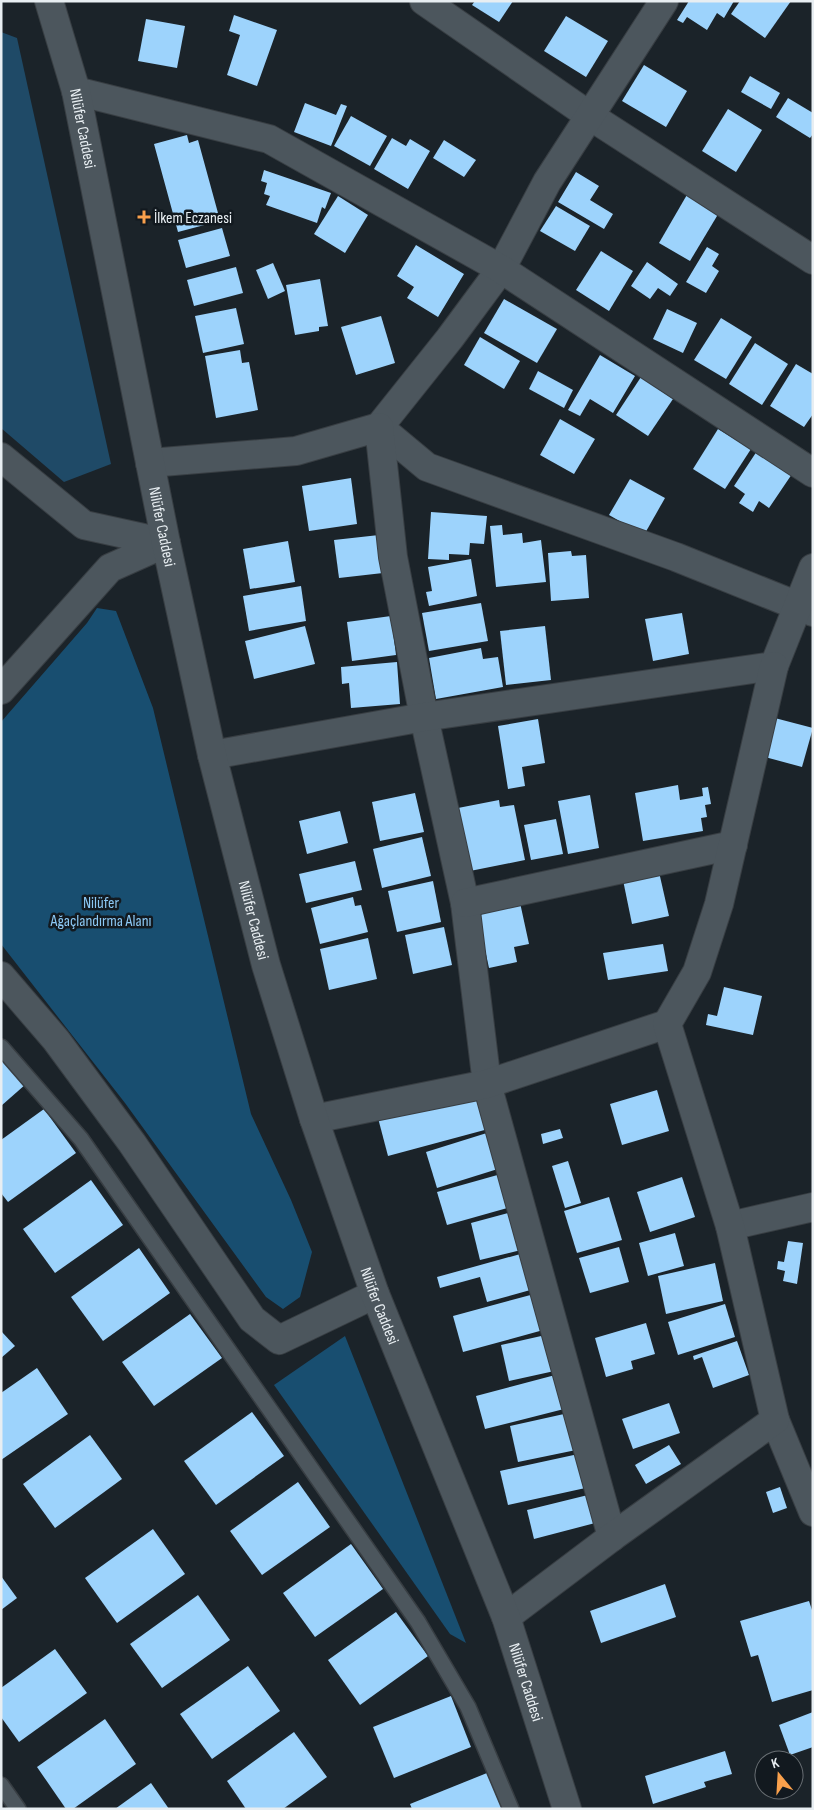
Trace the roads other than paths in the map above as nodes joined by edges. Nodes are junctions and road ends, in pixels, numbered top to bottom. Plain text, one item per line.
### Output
1 (49, 1) edge
2 (424, 1) edge
3 (664, 1) edge
4 (76, 91) junction
5 (590, 116) junction
6 (813, 260) edge
7 (501, 269) junction
8 (379, 427) junction
9 (1, 457) edge
10 (150, 463) junction
11 (813, 473) edge
12 (166, 543) junction
13 (813, 568) edge
14 (805, 610) edge
15 (774, 666) junction
16 (1, 690) edge
17 (424, 717) junction
18 (212, 755) junction
19 (733, 845) junction
20 (465, 903) junction
21 (1, 976) edge
22 (667, 1024) junction
23 (1, 1047) edge
24 (487, 1084) junction
25 (314, 1119) junction
26 (813, 1207) edge
27 (730, 1226) junction
28 (375, 1294) junction
29 (775, 1420) junction
30 (813, 1512) edge
31 (612, 1537) junction
32 (506, 1617) junction
33 (1, 1785) edge
34 (18, 1809) edge
35 (511, 1809) edge
36 (567, 1809) edge

1 - 4 street, Nilüfer Caddesi
2 - 5 street
3 - 5 street
4 - 7 street
4 - 10 street, Nilüfer Caddesi
5 - 6 street
5 - 7 street
7 - 8 street
7 - 11 street
8 - 10 street
8 - 14 street
8 - 17 street
9 - 12 street
10 - 12 street, Nilüfer Caddesi
12 - 16 street
12 - 18 street, Nilüfer Caddesi
13 - 14 street
14 - 15 street
15 - 17 street
15 - 19 street
17 - 18 street
17 - 20 street
18 - 25 street, Nilüfer Caddesi
19 - 20 street
19 - 22 street
20 - 24 street
21 - 28 street
22 - 24 street
22 - 27 street
23 - 35 lane
24 - 25 street
24 - 31 street
25 - 28 street, Nilüfer Caddesi
26 - 27 street
27 - 29 street
28 - 32 street, Nilüfer Caddesi
29 - 30 street
29 - 31 street
31 - 32 street
32 - 36 street, Nilüfer Caddesi
33 - 34 lane

